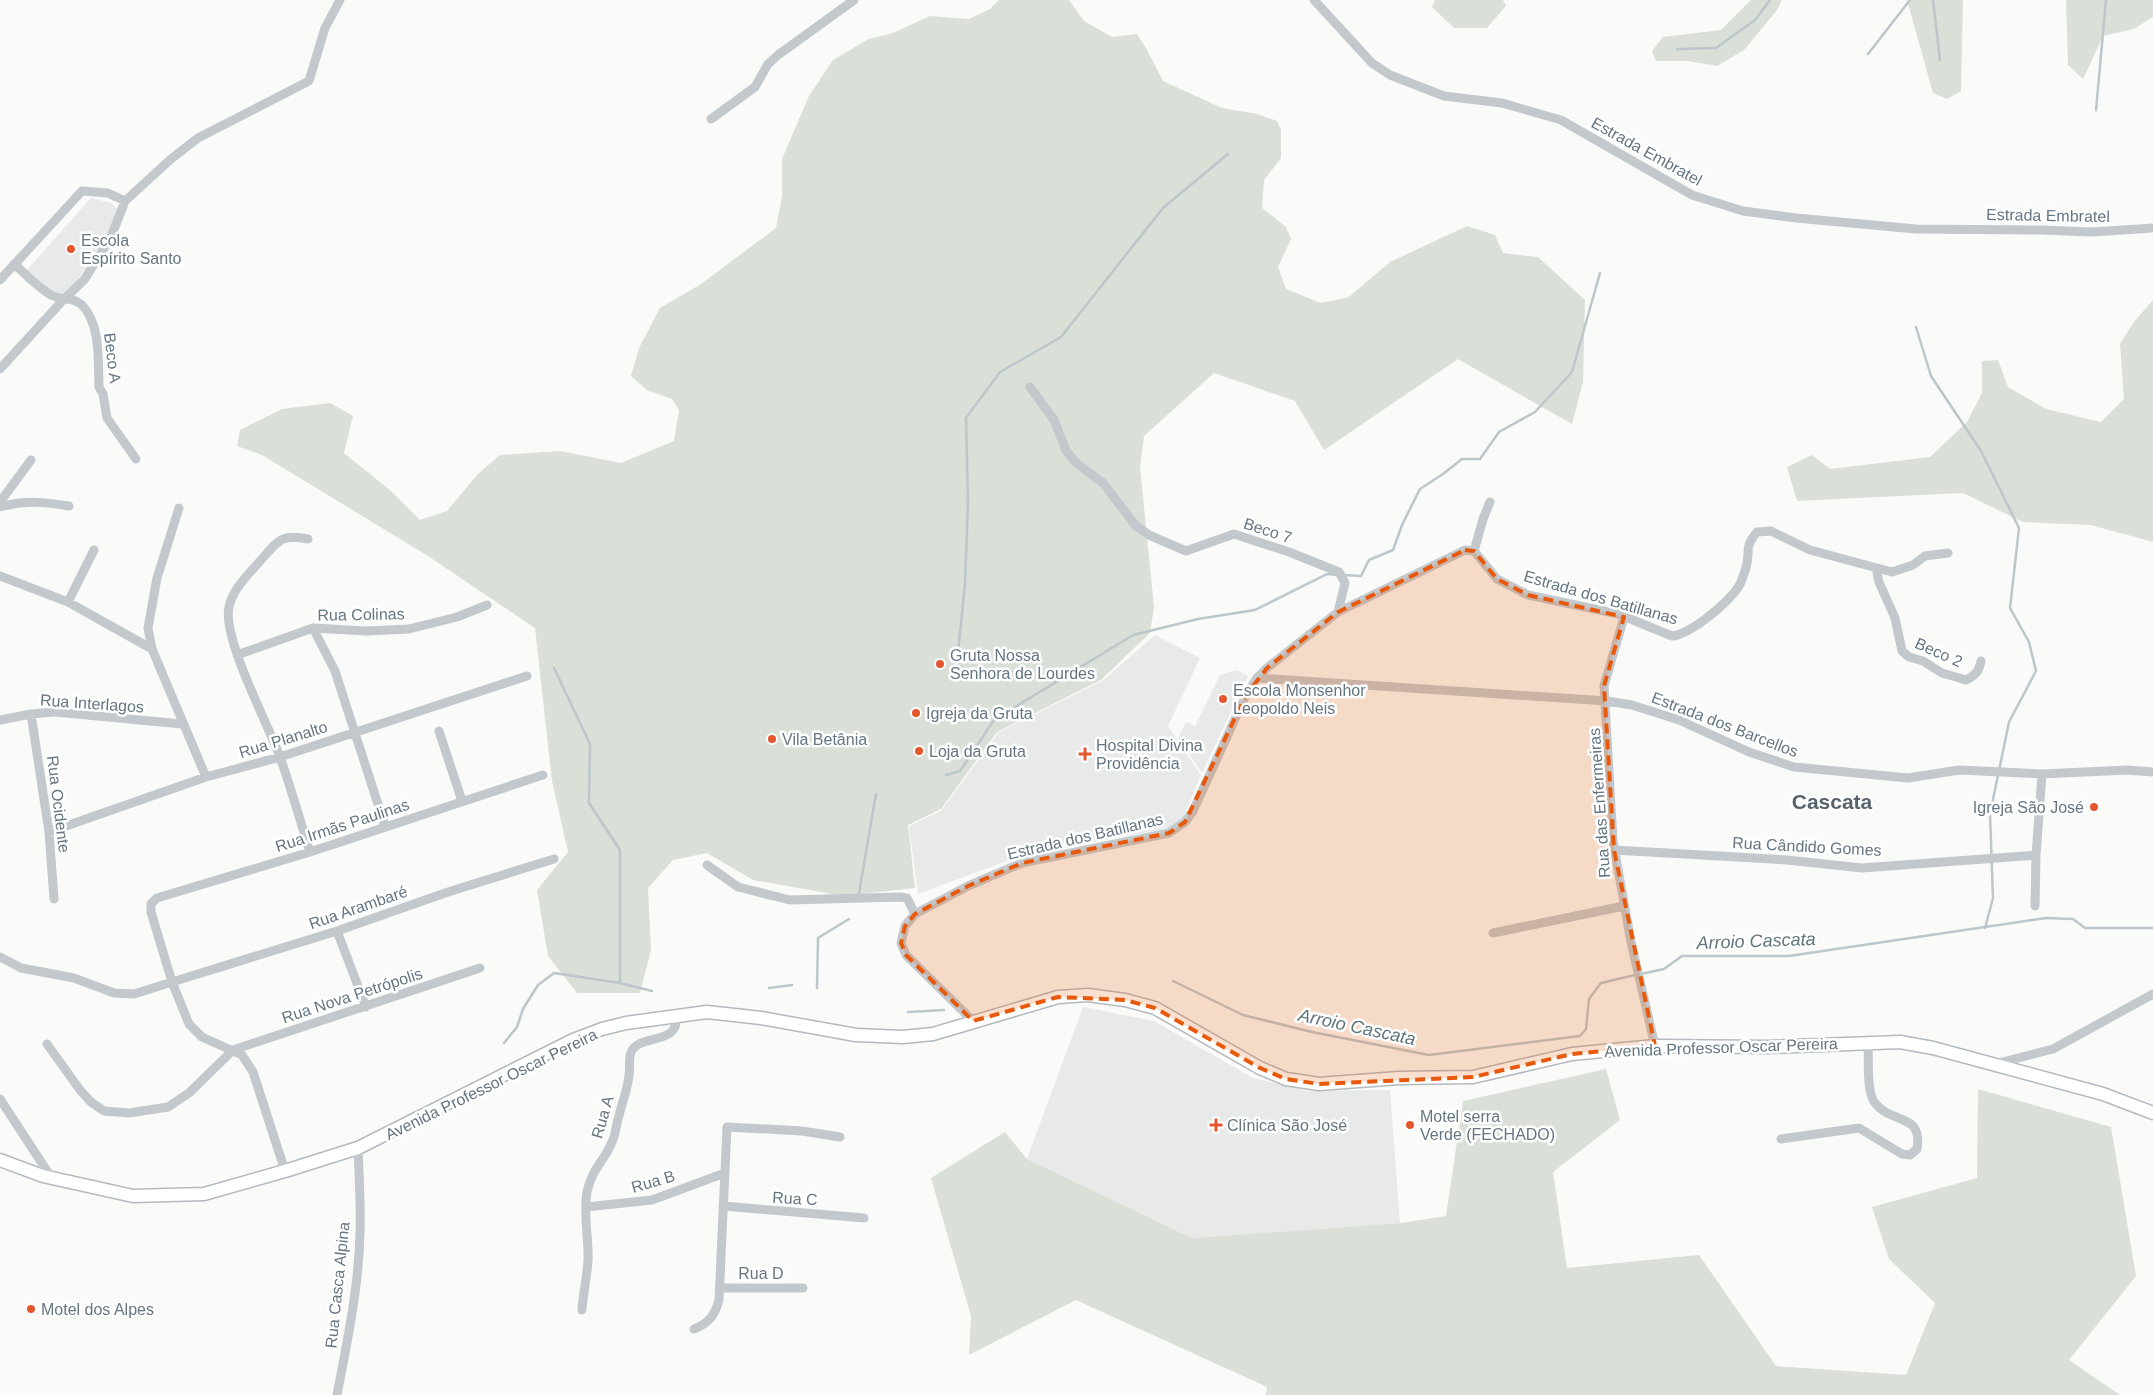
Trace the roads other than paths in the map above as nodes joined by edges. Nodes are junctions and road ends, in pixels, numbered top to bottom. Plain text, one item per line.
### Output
1 (340, 0) edge
2 (854, 0) edge
3 (1314, 0) edge
4 (711, 119) dead end
5 (125, 201) junction
6 (2153, 228) edge
7 (14, 264) junction
8 (0, 280) edge
9 (64, 299) junction
10 (0, 369) edge
11 (1030, 387) dead end
12 (136, 459) dead end
13 (31, 460) dead end
14 (0, 502) edge
15 (1490, 502) dead end
16 (70, 506) dead end
17 (0, 507) edge
18 (179, 508) dead end
19 (308, 539) dead end
20 (94, 550) dead end
21 (1474, 551) junction
22 (1948, 553) dead end
23 (1876, 568) junction
24 (0, 576) edge
25 (68, 602) junction
26 (487, 605) dead end
27 (1338, 612) junction
28 (1624, 617) junction
29 (313, 628) junction
30 (152, 648) junction
31 (237, 655) junction
32 (1981, 661) dead end
33 (527, 676) dead end
34 (1257, 678) junction
35 (1607, 701) junction
36 (31, 714) junction
37 (0, 720) edge
38 (182, 724) junction
39 (439, 731) dead end
40 (356, 733) junction
41 (280, 757) junction
42 (2153, 772) edge
43 (2042, 774) junction
44 (543, 776) dead end
45 (206, 777) junction
46 (462, 801) junction
47 (385, 826) junction
48 (49, 832) junction
49 (1614, 850) junction
50 (310, 852) junction
51 (2036, 855) junction
52 (554, 859) dead end
53 (706, 865) dead end
54 (54, 899) dead end
55 (1624, 906) junction
56 (2036, 906) dead end
57 (915, 914) junction
58 (337, 931) junction
59 (1493, 932) dead end
60 (0, 957) edge
61 (480, 968) dead end
62 (172, 982) junction
63 (2153, 994) edge
64 (366, 1007) junction
65 (676, 1016) junction
66 (973, 1021) junction
67 (1868, 1042) junction
68 (46, 1044) dead end
69 (1655, 1046) junction
70 (233, 1050) junction
71 (1993, 1065) junction
72 (0, 1099) edge
73 (2153, 1113) edge
74 (840, 1137) dead end
75 (1781, 1139) dead end
76 (358, 1148) junction
77 (0, 1160) edge
78 (286, 1172) junction
79 (725, 1173) junction
80 (51, 1178) junction
81 (723, 1206) junction
82 (586, 1207) junction
83 (864, 1218) dead end
84 (720, 1288) junction
85 (803, 1288) dead end
86 (582, 1310) dead end
87 (694, 1329) dead end
88 (337, 1395) edge

1 - 5 street
2 - 4 street
3 - 6 street, Estrada Embratel
5 - 7 street
5 - 9 street
7 - 8 street
7 - 9 street, Beco A
9 - 10 street
9 - 12 street, Beco A
11 - 27 street, Beco 7
13 - 14 street
15 - 21 street
16 - 17 street
18 - 30 street
19 - 31 street
20 - 25 street
21 - 27 street, Estrada dos Batillanas
21 - 28 street, Estrada dos Batillanas
22 - 23 street, Estrada dos Batillanas
23 - 28 street, Estrada dos Batillanas
23 - 32 street, Beco 2
24 - 25 street
25 - 30 street
26 - 29 street, Rua Colinas
27 - 34 street, Estrada dos Batillanas
28 - 35 street, Rua das Enfermeiras
29 - 31 street, Rua Colinas
29 - 40 street
30 - 38 street
31 - 41 street
33 - 40 street, Rua Planalto
34 - 35 street, Estrada dos Barcellos
34 - 57 street, Estrada dos Batillanas
35 - 43 street, Estrada dos Barcellos
35 - 49 street, Rua das Enfermeiras
36 - 37 street, Rua Interlagos
36 - 38 street, Rua Interlagos
36 - 48 street, Rua Ocidente
38 - 45 street
39 - 46 street
40 - 41 street, Rua Planalto
40 - 47 street
41 - 45 street, Rua Planalto
41 - 50 street
42 - 43 street, Estrada dos Barcellos
43 - 51 street
44 - 46 street, Rua Irmãs Paulinas
45 - 48 street, Rua Planalto
46 - 47 street, Rua Irmãs Paulinas
47 - 50 street, Rua Irmãs Paulinas
48 - 54 street, Rua Ocidente
49 - 51 street, Rua Cândido Gomes
49 - 55 street, Rua das Enfermeiras
50 - 62 street, Rua Irmãs Paulinas
51 - 56 street
52 - 58 street, Rua Arambaré
53 - 57 street
55 - 59 street
55 - 69 street, Rua das Enfermeiras
57 - 66 street
58 - 62 street, Rua Arambaré
58 - 64 street
60 - 62 street, Rua Arambaré
61 - 64 street, Rua Nova Petrópolis
62 - 70 street
63 - 71 street
64 - 70 street, Rua Nova Petrópolis
65 - 66 main road, Avenida Professor Oscar Pereira
65 - 76 main road, Avenida Professor Oscar Pereira
65 - 82 street, Rua A
66 - 69 main road, Avenida Professor Oscar Pereira
67 - 69 main road, Avenida Professor Oscar Pereira
67 - 71 main road, Avenida Professor Oscar Pereira
67 - 75 street
68 - 70 street
70 - 78 street
71 - 73 main road, Avenida Professor Oscar Pereira
72 - 80 street
74 - 79 street
76 - 78 main road, Avenida Professor Oscar Pereira
76 - 88 street, Rua Casca Alpina
77 - 80 main road, Avenida Professor Oscar Pereira
78 - 80 main road, Avenida Professor Oscar Pereira
79 - 81 street
79 - 82 street, Rua B
81 - 83 street, Rua C
81 - 84 street
82 - 86 street, Rua A
84 - 85 street, Rua D
84 - 87 street

